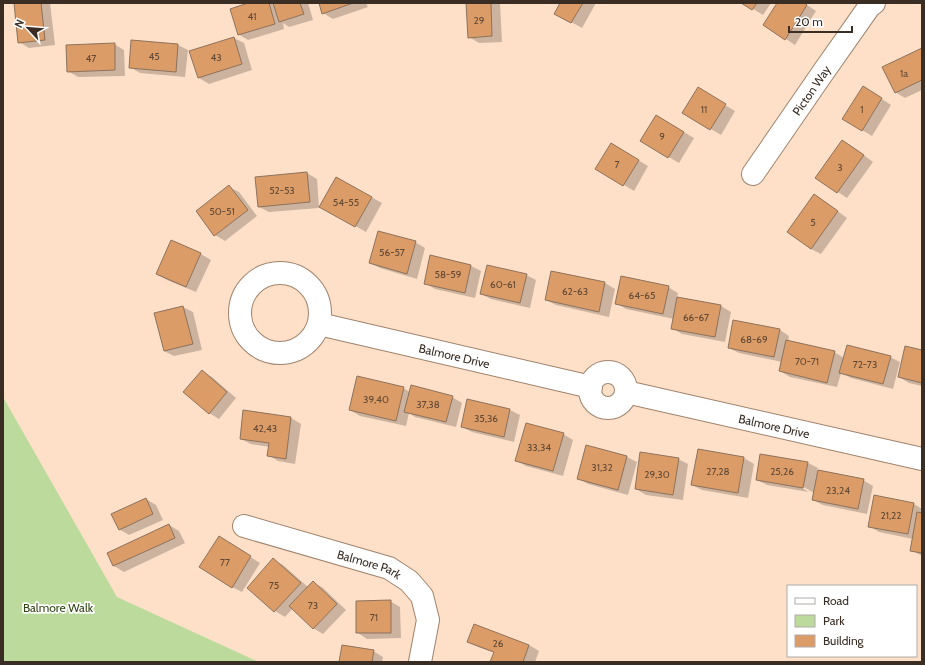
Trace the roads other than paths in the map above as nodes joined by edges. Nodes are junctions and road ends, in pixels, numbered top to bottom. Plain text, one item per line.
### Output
1 (869, 4) edge
2 (753, 174) dead end
3 (319, 324) dead end
4 (922, 458) edge
5 (244, 526) dead end
6 (420, 662) edge

1 - 2 street, Picton Way
3 - 4 street, Balmore Drive
5 - 6 street, Balmore Park

